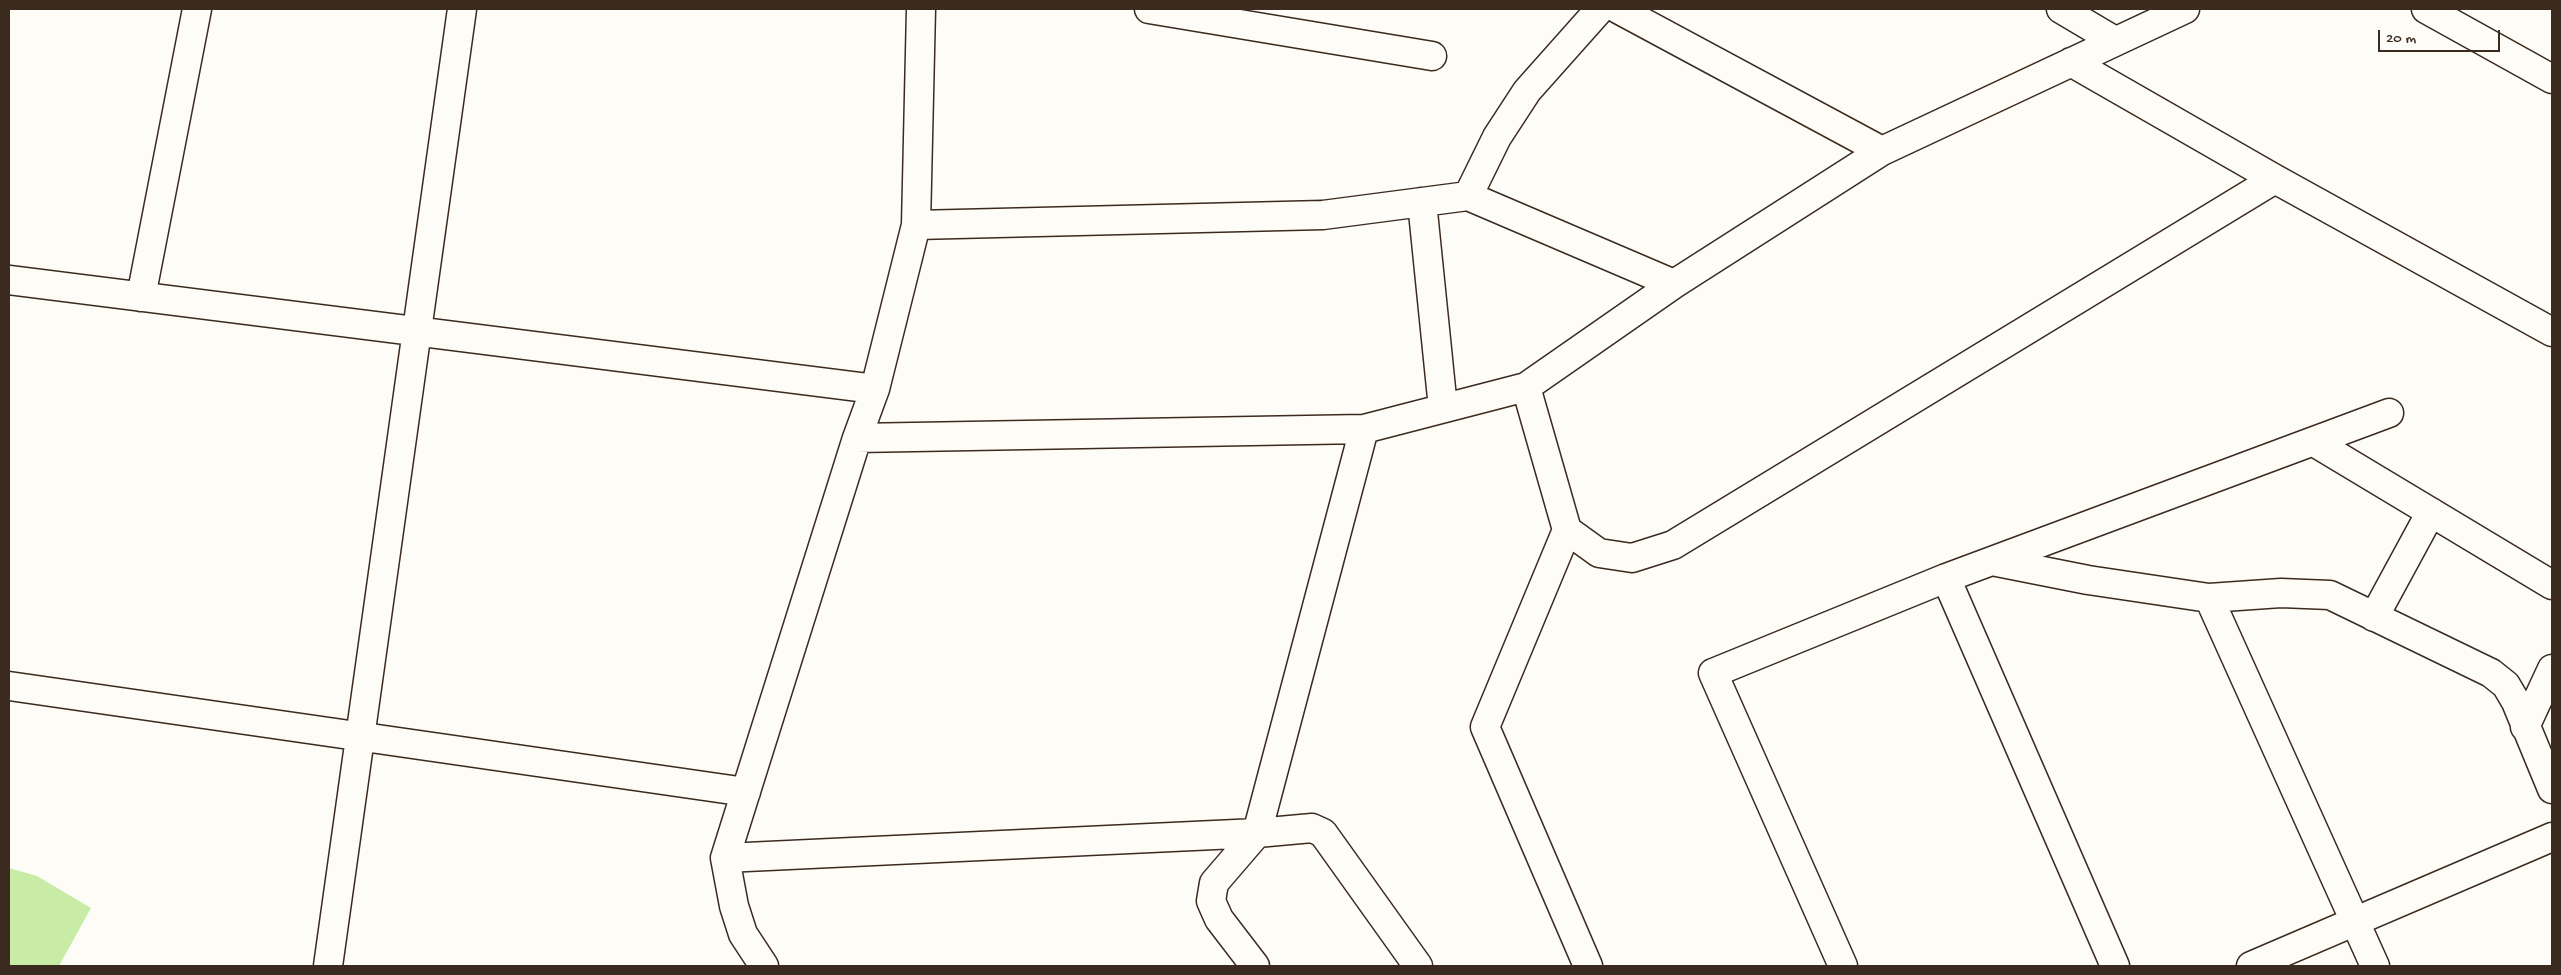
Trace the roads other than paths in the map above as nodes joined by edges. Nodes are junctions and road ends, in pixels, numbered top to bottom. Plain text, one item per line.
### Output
1 (197, 9) edge
2 (462, 9) edge
3 (921, 9) edge
4 (1149, 9) edge
5 (1600, 9) edge
6 (1618, 9) edge
7 (2061, 9) edge
8 (2185, 9) edge
9 (2426, 9) edge
10 (2115, 41) junction
11 (1432, 56) dead end
12 (2071, 62) junction
13 (2552, 79) edge
14 (1882, 151) junction
15 (2275, 179) junction
16 (1468, 196) junction
17 (1422, 202) junction
18 (916, 224) junction
19 (9, 280) edge
20 (1674, 284) junction
21 (142, 297) junction
22 (417, 331) junction
23 (2552, 332) edge
24 (1526, 387) junction
25 (876, 389) junction
26 (1443, 408) junction
27 (2389, 413) dead end
28 (1364, 429) junction
29 (857, 438) junction
30 (2314, 442) junction
31 (2431, 512) junction
32 (1566, 530) junction
33 (1992, 561) junction
34 (1946, 578) junction
35 (2552, 585) edge
36 (2209, 598) junction
37 (2374, 617) junction
38 (2552, 669) edge
39 (9, 686) edge
40 (2525, 727) junction
41 (360, 736) junction
42 (2552, 789) edge
43 (746, 792) junction
44 (1257, 833) junction
45 (2552, 837) edge
46 (724, 858) junction
47 (2355, 922) junction
48 (1579, 962) edge
49 (328, 966) edge
50 (764, 966) edge
51 (1255, 966) edge
52 (1418, 966) edge
53 (1843, 966) edge
54 (2115, 966) edge
55 (2251, 966) edge
56 (2375, 966) edge

1 - 21 street
2 - 22 street
3 - 18 street
4 - 11 street
5 - 16 street
6 - 14 street
7 - 10 street
8 - 10 street
9 - 13 street
10 - 12 street
12 - 14 street
12 - 15 street
14 - 20 street
15 - 23 street
15 - 32 street
16 - 17 street
16 - 20 street
17 - 18 street
17 - 26 street
18 - 25 street
19 - 21 street
20 - 24 street
21 - 22 street
22 - 25 street
22 - 41 street
24 - 26 street
24 - 32 street
25 - 29 street
26 - 28 street
27 - 30 street
28 - 29 street
28 - 44 street
29 - 43 street
30 - 31 street
30 - 33 street
31 - 35 street
31 - 37 street
32 - 48 street
33 - 34 street
33 - 36 street
34 - 53 street
34 - 54 street
36 - 37 street
36 - 47 street
37 - 40 street
38 - 40 street
39 - 41 street
40 - 42 street
41 - 43 street
41 - 49 street
43 - 46 street
44 - 46 street
44 - 51 street
44 - 52 street
45 - 47 street
46 - 50 street
47 - 55 street
47 - 56 street

